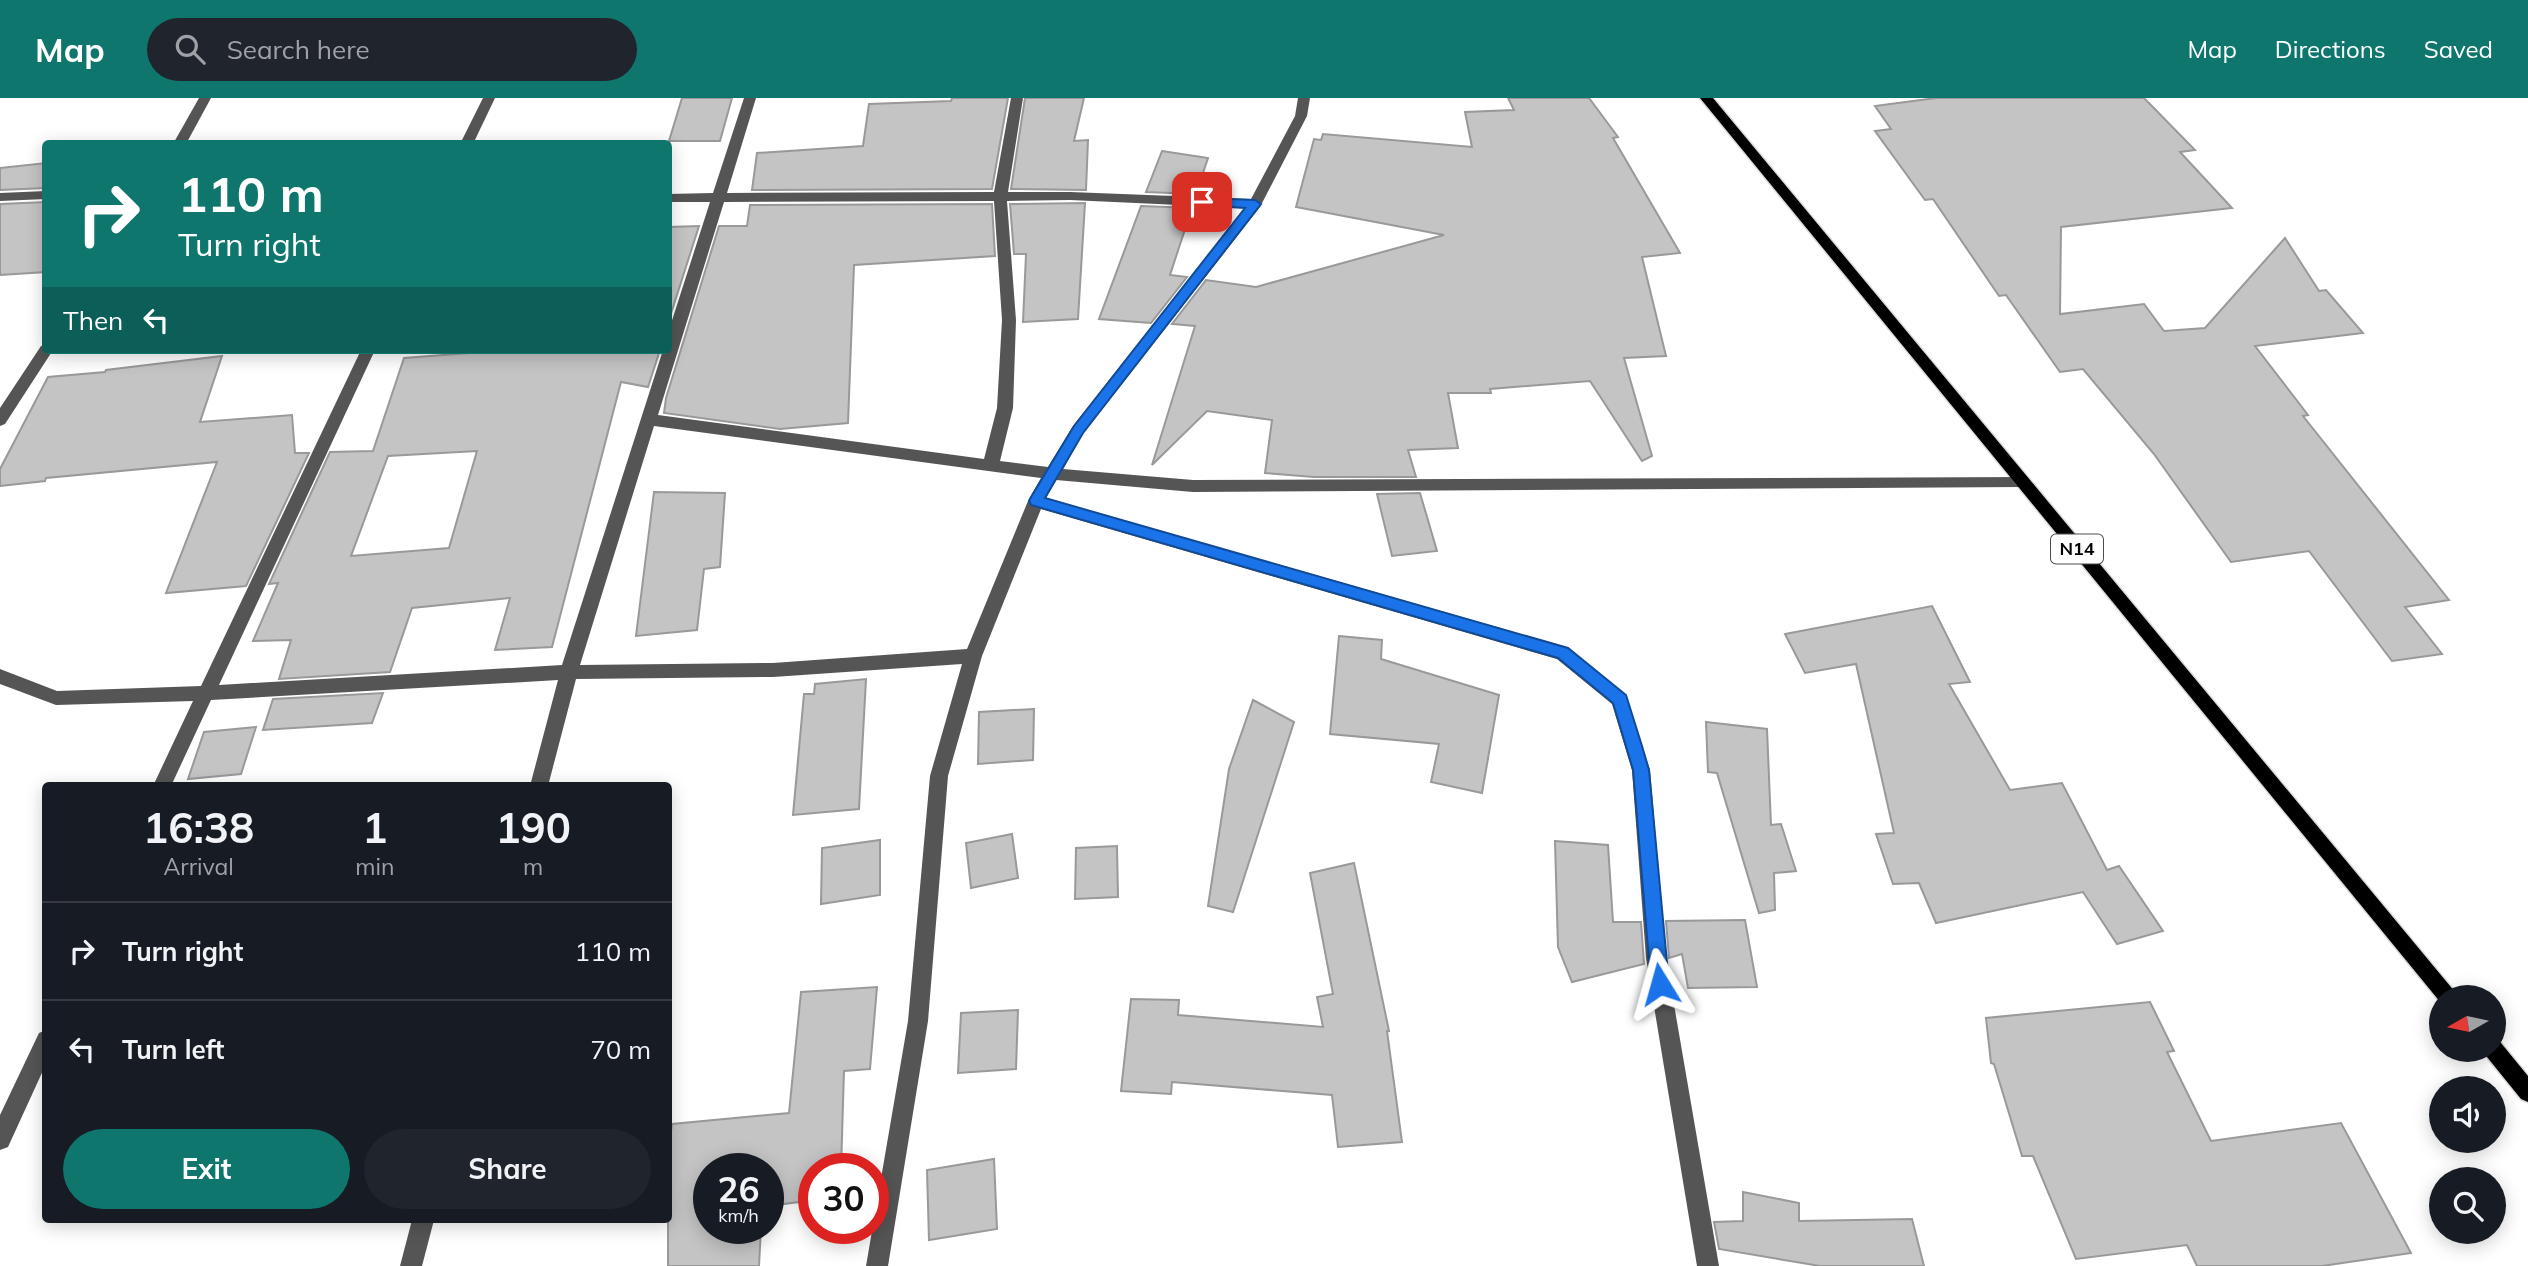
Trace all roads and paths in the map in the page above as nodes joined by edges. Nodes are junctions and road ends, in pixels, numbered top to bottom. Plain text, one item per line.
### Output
1 (205, 98) edge
2 (489, 98) edge
3 (750, 98) edge
4 (1017, 98) edge
5 (1304, 98) edge
6 (1706, 98) edge
7 (180, 140) edge
8 (468, 140) edge
9 (42, 195) edge
10 (0, 197) edge
11 (1000, 197) junction
12 (672, 198) edge
13 (719, 198) junction
14 (1255, 204) junction
15 (672, 347) edge
16 (43, 354) edge
17 (366, 354) edge
18 (670, 354) edge
19 (0, 420) edge
20 (649, 420) junction
21 (990, 464) junction
22 (1053, 474) junction
23 (2021, 481) junction
24 (1036, 501) junction
25 (973, 656) junction
26 (569, 672) junction
27 (0, 676) edge
28 (205, 693) junction
29 (164, 782) edge
30 (540, 782) edge
31 (2439, 985) edge
32 (42, 1049) edge
33 (2504, 1062) edge
34 (2528, 1092) edge
35 (0, 1139) edge
36 (422, 1223) edge
37 (411, 1266) edge
38 (877, 1266) edge
39 (1708, 1266) edge

1 - 7 street
2 - 8 street
3 - 13 street
4 - 11 street
5 - 14 street
6 - 23 main road, N14
9 - 10 street
11 - 13 street
11 - 14 street
11 - 21 street
12 - 13 street
13 - 15 street
14 - 22 street
16 - 19 street
17 - 28 street
18 - 20 street
20 - 21 street
20 - 26 street
21 - 22 street
22 - 23 street
22 - 24 street
23 - 31 main road, N14
24 - 25 street
24 - 39 street
25 - 26 street
25 - 38 street
26 - 28 street
26 - 30 street
27 - 28 street
28 - 29 street
32 - 35 street
33 - 34 main road
36 - 37 street

